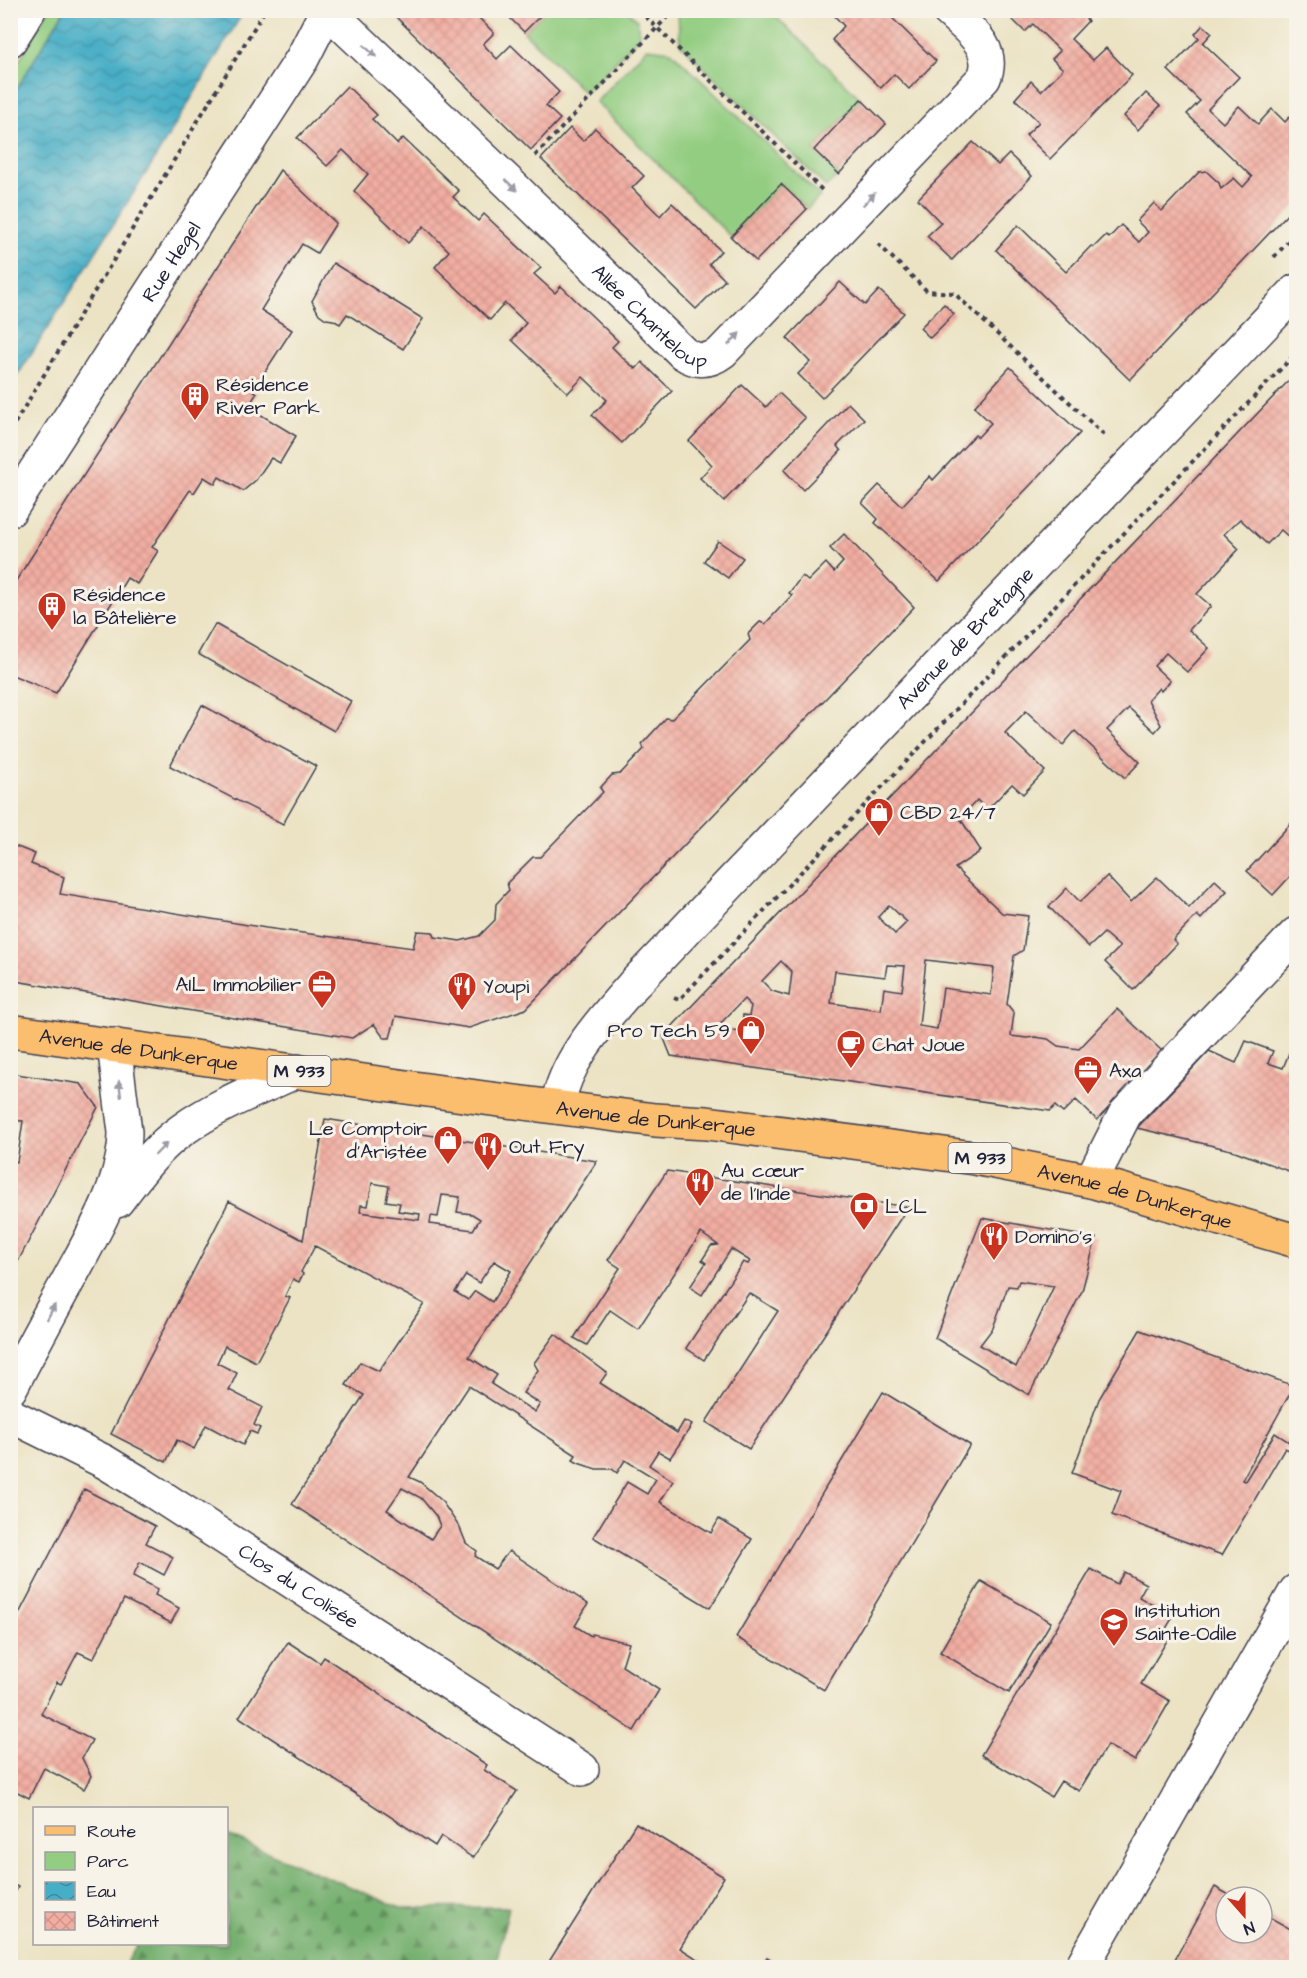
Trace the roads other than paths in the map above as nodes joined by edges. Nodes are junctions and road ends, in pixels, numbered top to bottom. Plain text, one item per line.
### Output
1 (29, 10) edge
2 (327, 10) edge
3 (948, 10) edge
4 (10, 40) edge
5 (1296, 291) edge
6 (10, 510) edge
7 (1296, 934) edge
8 (10, 1031) edge
9 (114, 1045) junction
10 (297, 1071) junction
11 (557, 1107) junction
12 (1091, 1181) junction
13 (98, 1226) junction
14 (1296, 1240) edge
15 (15, 1376) edge
16 (10, 1415) edge
17 (1296, 1591) edge
18 (582, 1769) dead end
19 (1081, 1968) edge

1 - 4 street
2 -> 3 street, Allée Chanteloup
2 - 6 street, Rue Hegel
5 - 11 street, Avenue de Bretagne
7 - 12 street
8 - 9 main road, Avenue de Dunkerque / M 933
9 - 10 main road, Avenue de Dunkerque / M 933
13 -> 9 street
10 - 11 main road, Avenue de Dunkerque / M 933
13 -> 10 street
11 - 12 main road, Avenue de Dunkerque / M 933
12 - 14 main road, Avenue de Dunkerque / M 933
15 -> 13 street
16 - 18 street, Clos du Colisée
17 - 19 street

